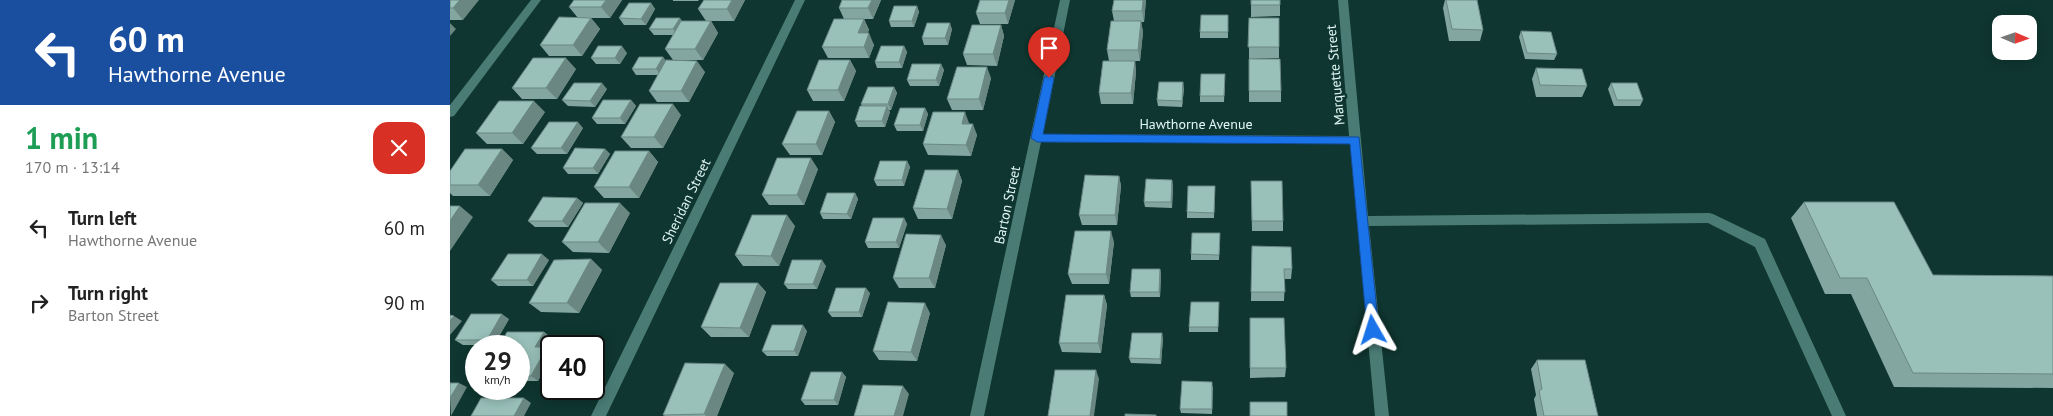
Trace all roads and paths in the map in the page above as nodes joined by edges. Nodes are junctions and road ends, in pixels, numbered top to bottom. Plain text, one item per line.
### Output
1 (536, 0) edge
2 (800, 0) edge
3 (1066, 0) edge
4 (1343, 0) edge
5 (450, 113) edge
6 (1037, 138) junction
7 (1355, 140) junction
8 (1362, 221) junction
9 (598, 416) edge
10 (977, 416) edge
11 (1382, 416) edge
12 (1839, 416) edge

1 - 5 street
2 - 9 street, Sheridan Street
3 - 6 street, Barton Street
4 - 7 street, Marquette Street
6 - 7 street, Hawthorne Avenue
6 - 10 street, Barton Street
7 - 8 street, Marquette Street
8 - 11 street, Marquette Street
8 - 12 street

